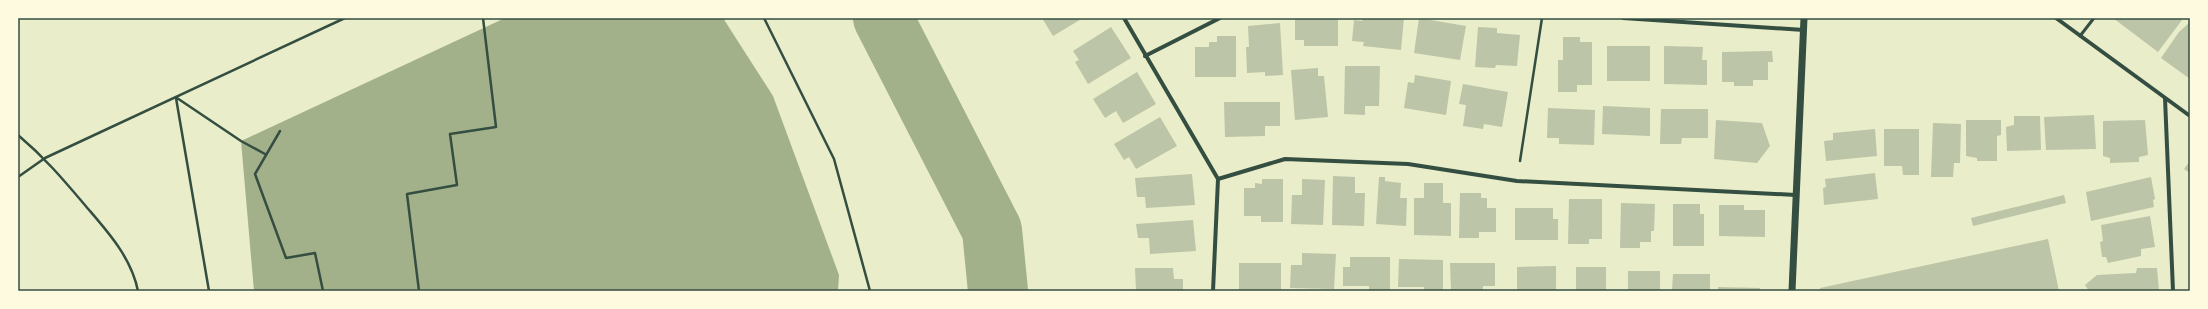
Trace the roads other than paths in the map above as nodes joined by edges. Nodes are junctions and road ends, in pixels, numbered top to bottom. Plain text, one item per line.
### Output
1 (1124, 18) edge
2 (1220, 18) edge
3 (1623, 18) edge
4 (1804, 18) edge
5 (2056, 18) edge
6 (2094, 18) edge
7 (1653, 19) edge
8 (1804, 30) junction
9 (2080, 36) junction
10 (1146, 56) junction
11 (2165, 98) junction
12 (2190, 116) edge
13 (1218, 179) junction
14 (1796, 195) junction
15 (1213, 291) edge
16 (1792, 291) edge
17 (2173, 291) edge

1 - 10 street
2 - 10 street
3 - 7 street
4 - 8 street
5 - 9 street
6 - 9 lane
7 - 8 street
8 - 14 street
9 - 11 street
10 - 13 street
11 - 12 street
11 - 17 street
13 - 14 street
13 - 15 street
14 - 16 street

